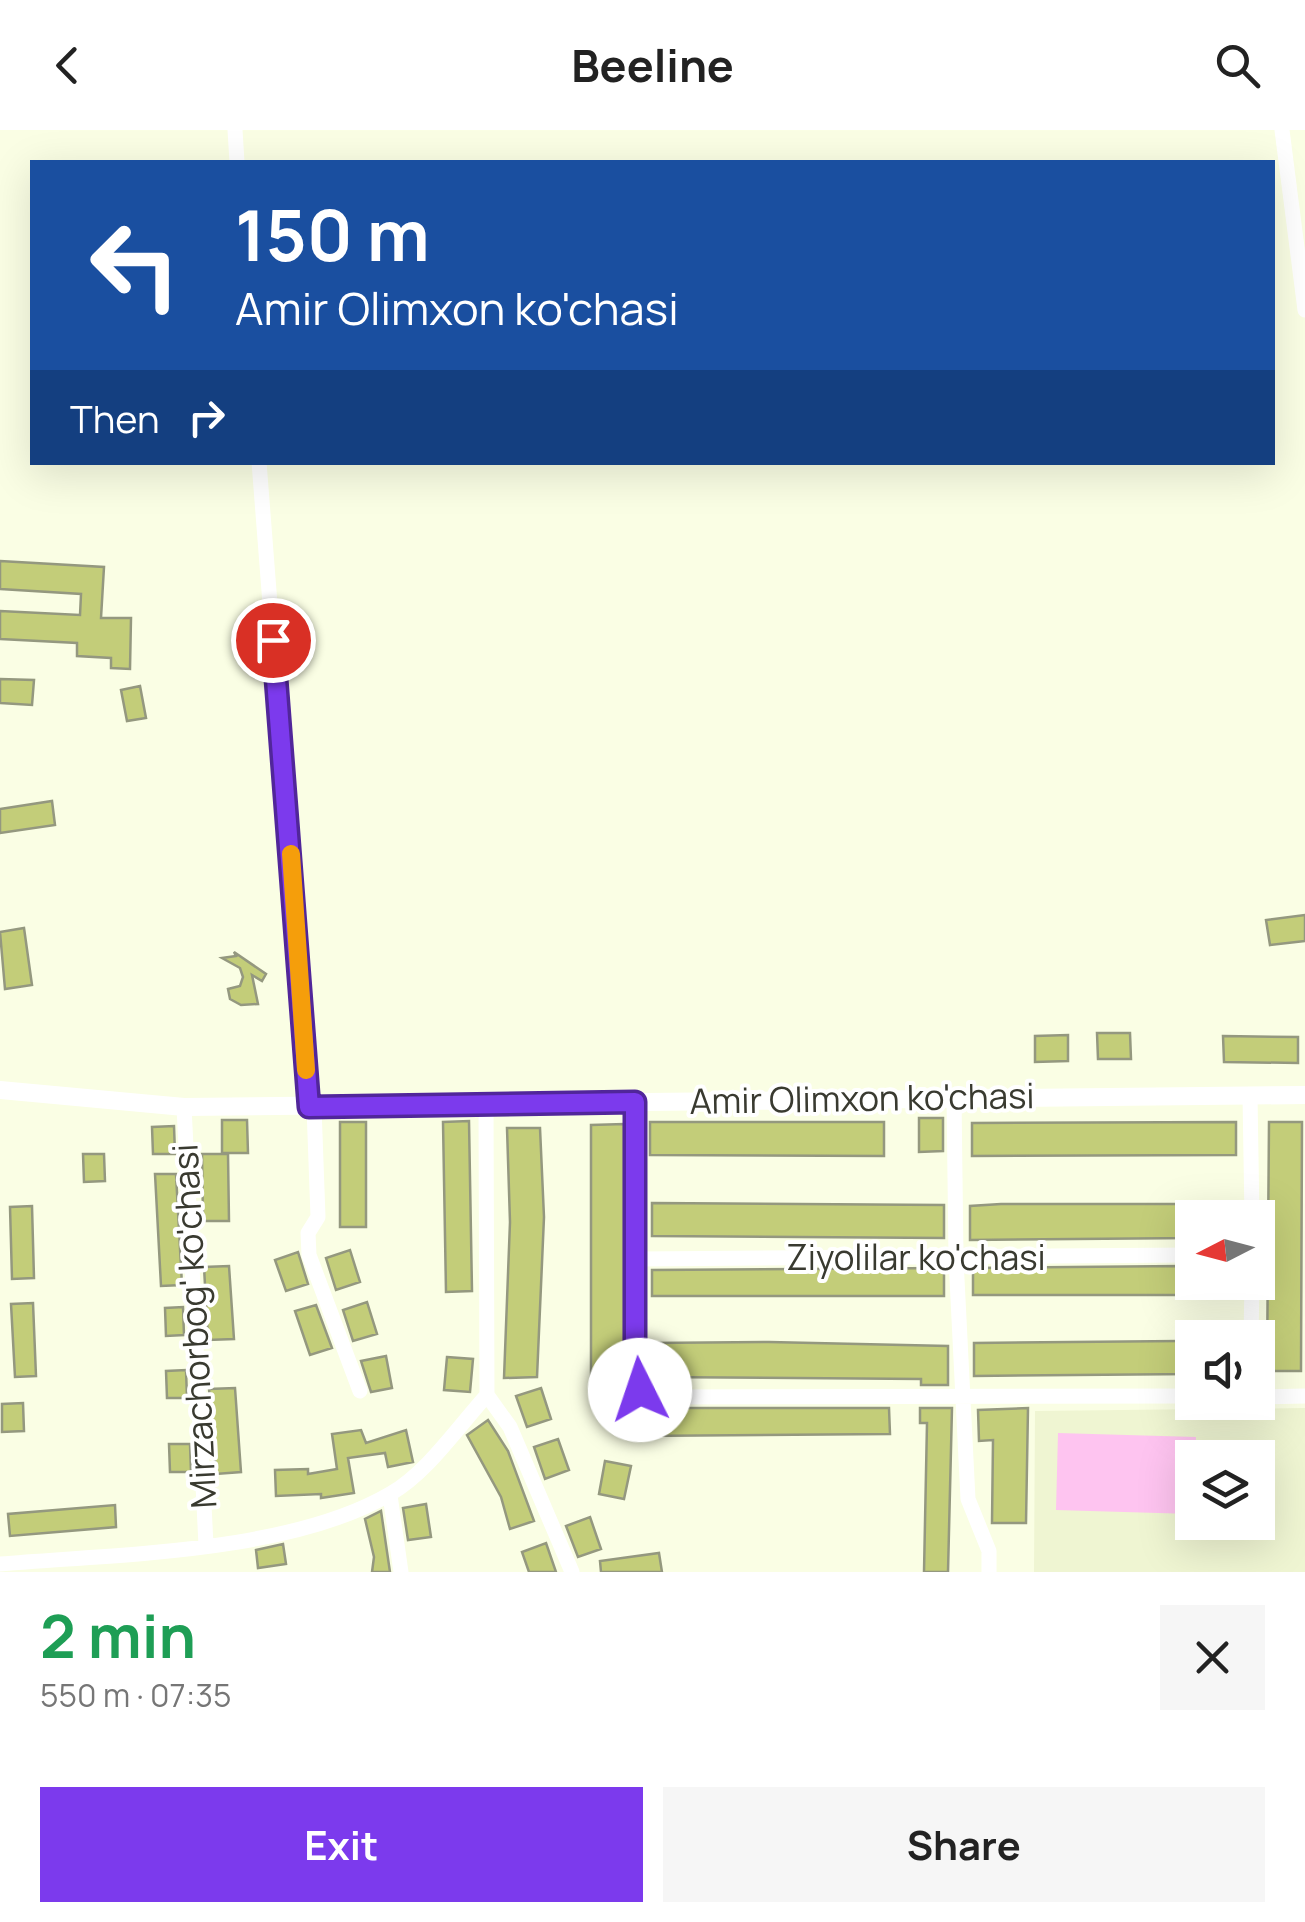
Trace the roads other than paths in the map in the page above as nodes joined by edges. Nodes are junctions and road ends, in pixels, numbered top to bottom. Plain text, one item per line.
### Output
1 (234, 130) edge
2 (1282, 130) edge
3 (237, 160) edge
4 (1305, 310) edge
5 (259, 465) edge
6 (0, 1090) edge
7 (1305, 1095) edge
8 (954, 1096) junction
9 (1250, 1096) junction
10 (635, 1102) junction
11 (486, 1105) junction
12 (312, 1107) junction
13 (184, 1108) junction
14 (1252, 1200) edge
15 (1175, 1255) edge
16 (638, 1258) junction
17 (956, 1260) junction
18 (360, 1391) dead end
19 (964, 1394) junction
20 (486, 1396) junction
21 (1175, 1396) edge
22 (1305, 1396) edge
23 (1275, 1397) edge
24 (390, 1494) junction
25 (206, 1545) junction
26 (113, 1554) junction
27 (0, 1564) edge
28 (115, 1572) edge
29 (401, 1572) edge
30 (572, 1572) edge
31 (989, 1572) edge

1 - 3 street
2 - 4 street
5 - 12 street
6 - 13 street, Amir Olimxon ko'chasi
7 - 9 street, Amir Olimxon ko'chasi
8 - 9 street, Amir Olimxon ko'chasi
8 - 10 street, Amir Olimxon ko'chasi
8 - 17 street
9 - 14 street
10 - 11 street, Amir Olimxon ko'chasi
10 - 16 street
11 - 12 street, Amir Olimxon ko'chasi
11 - 20 street
12 - 13 street, Amir Olimxon ko'chasi
12 - 18 street
13 - 25 street, Mirzachorbog' ko'chasi
15 - 17 street, Ziyolilar ko'chasi
16 - 17 street, Ziyolilar ko'chasi
16 - 19 street
17 - 19 street
19 - 21 street
19 - 31 street
20 - 24 street, Mirzachorbog' ko'chasi
20 - 30 street
22 - 23 street
24 - 25 street, Mirzachorbog' ko'chasi
24 - 29 street
25 - 26 street, Mirzachorbog' ko'chasi
26 - 27 street, Mirzachorbog' ko'chasi
26 - 28 street

